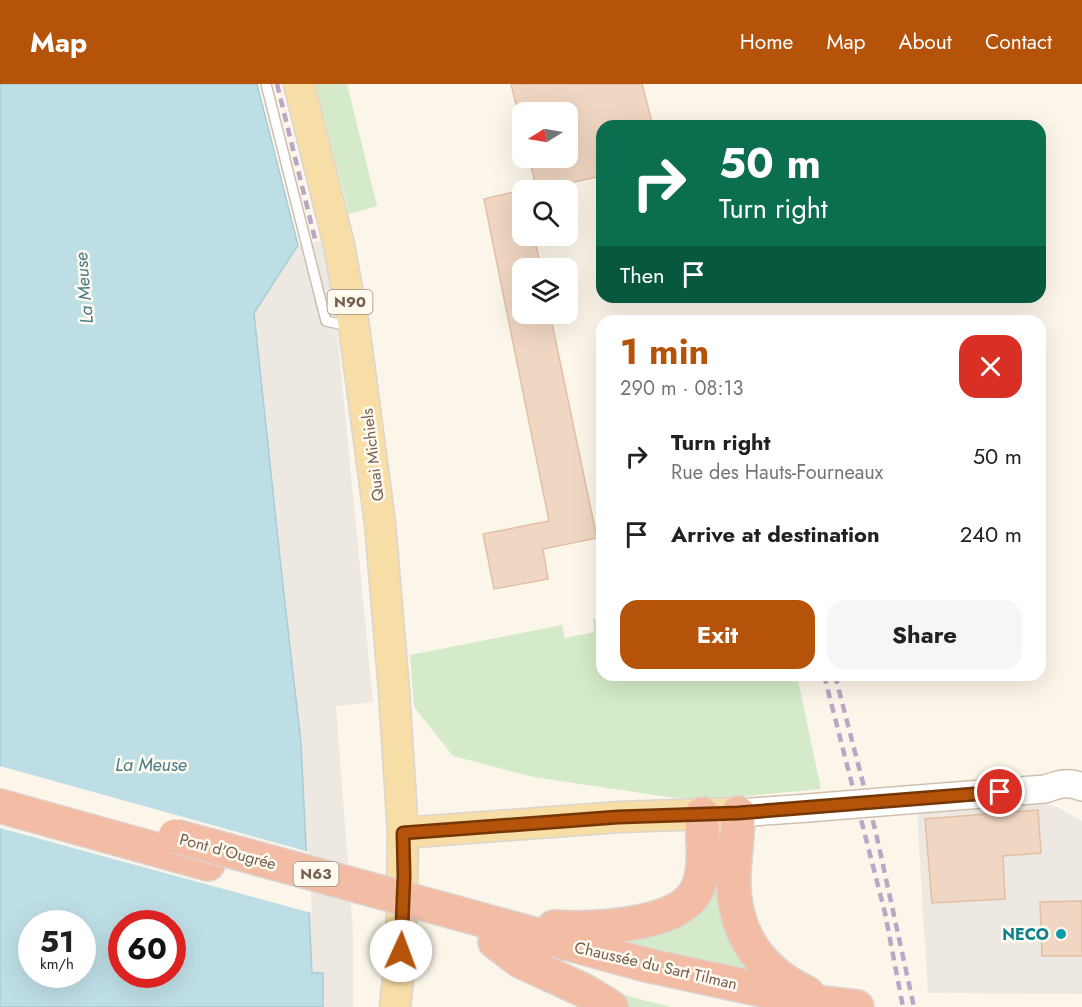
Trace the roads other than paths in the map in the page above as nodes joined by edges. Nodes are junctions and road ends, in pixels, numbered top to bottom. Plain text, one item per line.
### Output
1 (266, 84) edge
2 (298, 84) edge
3 (354, 327) junction
4 (0, 787) edge
5 (1082, 787) edge
6 (1046, 789) junction
7 (1082, 804) edge
8 (0, 806) edge
9 (738, 813) junction
10 (702, 814) junction
11 (403, 833) junction
12 (456, 921) junction
13 (495, 933) junction
14 (844, 1005) edge
15 (395, 1007) edge
16 (611, 1007) edge
17 (746, 1007) edge

1 - 3 lane
2 - 3 main road, Quai Michiels / N90
3 - 11 main road, Quai Michiels / N90
4 - 12 highway, Pont d'Ougrée / N63, bridge
5 - 6 main road
6 - 7 main road
6 - 9 main road, bridge
8 - 12 highway, Pont d'Ougrée / N63
9 - 10 main road
9 - 14 highway
10 - 11 main road
10 - 13 highway
11 - 15 main road, N90
12 - 13 highway, Chaussée du Sart Tilman / N63
13 - 14 highway, Chaussée du Sart Tilman / N63
13 - 16 highway
13 - 17 highway, Chaussée du Sart Tilman / N63

